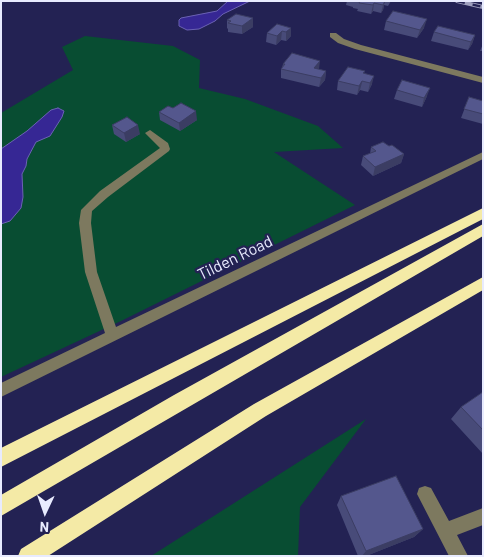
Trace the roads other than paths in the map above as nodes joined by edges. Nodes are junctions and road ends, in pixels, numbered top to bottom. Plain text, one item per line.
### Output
1 (333, 35) dead end
2 (483, 80) edge
3 (150, 133) dead end
4 (483, 155) edge
5 (483, 213) edge
6 (483, 229) edge
7 (483, 282) edge
8 (112, 335) junction
9 (1, 390) edge
10 (1, 458) edge
11 (425, 494) dead end
12 (1, 506) edge
13 (483, 516) edge
14 (445, 531) junction
15 (28, 556) edge
16 (459, 556) edge

1 - 2 street
3 - 8 street
4 - 8 street, Tilden Road
5 - 10 highway
6 - 12 highway
7 - 15 highway
8 - 9 street, Tilden Road
11 - 14 street
13 - 14 street
14 - 16 street

